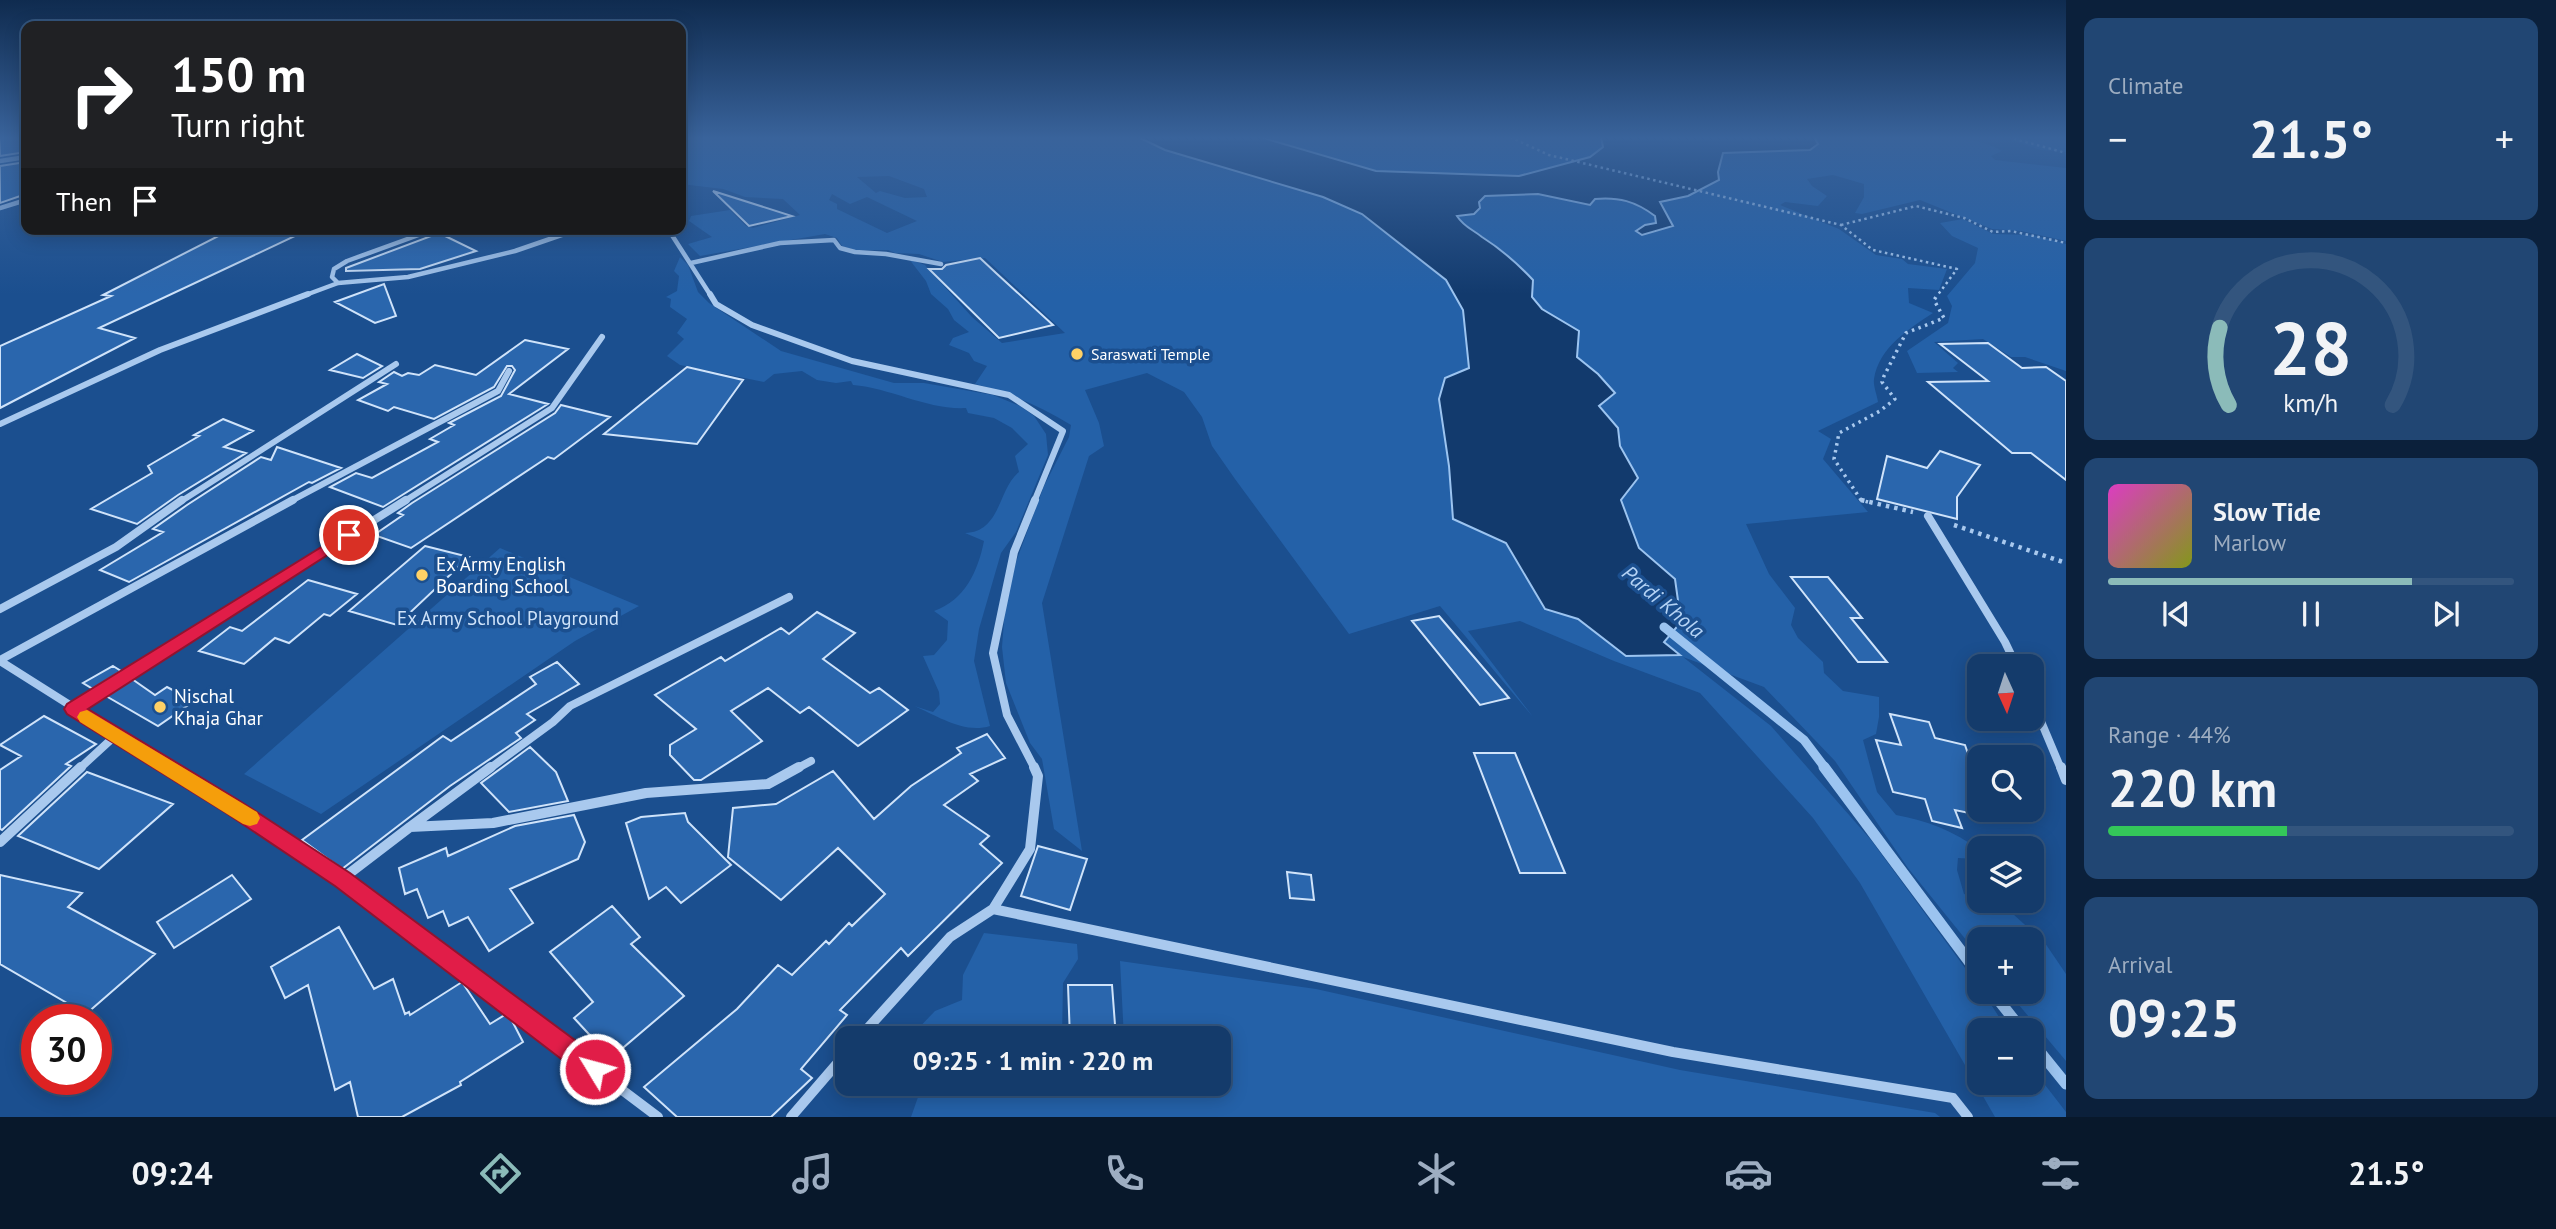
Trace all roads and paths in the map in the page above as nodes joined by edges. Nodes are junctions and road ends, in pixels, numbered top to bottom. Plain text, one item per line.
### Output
1 (1694, 189) edge
2 (21, 202) edge
3 (0, 208) edge
4 (1841, 225) junction
5 (418, 235) edge
6 (562, 235) edge
7 (672, 235) edge
8 (2066, 243) edge
9 (691, 263) junction
10 (941, 264) dead end
11 (338, 283) junction
12 (602, 338) dead end
13 (396, 364) dead end
14 (509, 371) dead end
15 (0, 424) edge
16 (1928, 516) junction
17 (2066, 563) edge
18 (789, 597) dead end
19 (0, 609) edge
20 (2011, 654) edge
21 (0, 660) edge
22 (73, 709) junction
23 (2044, 728) edge
24 (116, 735) junction
25 (810, 761) dead end
26 (2066, 780) edge
27 (410, 827) junction
28 (0, 842) edge
29 (342, 879) junction
30 (993, 909) junction
31 (870, 1026) edge
32 (835, 1066) edge
33 (658, 1117) edge
34 (791, 1117) edge
35 (1968, 1117) edge

1 - 4 path
2 - 3 street
4 - 8 path
4 - 16 path
5 - 11 street
6 - 11 street
7 - 9 street
9 - 10 street
9 - 30 street
11 - 15 street
12 - 22 street
13 - 19 street
14 - 21 street
16 - 17 path
16 - 20 street
18 - 27 street
21 - 22 street
22 - 24 street
23 - 26 street
24 - 28 street
24 - 29 street
25 - 27 street
27 - 29 street
29 - 33 street
30 - 31 street
30 - 35 street
32 - 34 street

